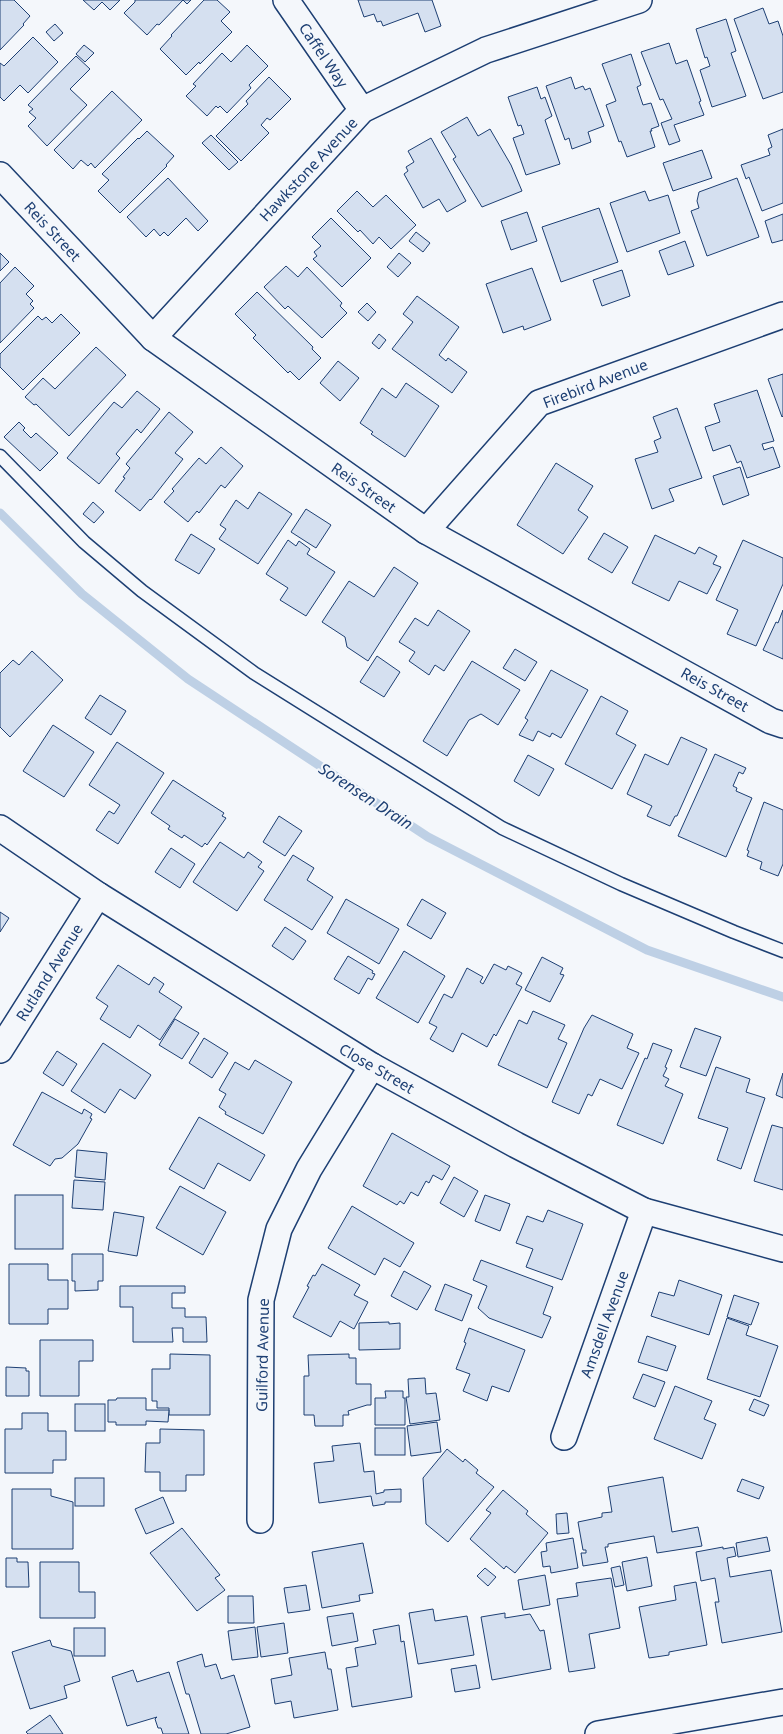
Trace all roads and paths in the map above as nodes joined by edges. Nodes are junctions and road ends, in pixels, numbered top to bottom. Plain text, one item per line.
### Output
1 (286, 0) edge
2 (639, 0) edge
3 (608, 5) edge
4 (362, 110) junction
5 (0, 175) edge
6 (783, 315) edge
7 (154, 338) junction
8 (0, 456) edge
9 (426, 531) junction
10 (783, 725) edge
11 (0, 828) edge
12 (98, 895) junction
13 (783, 951) edge
14 (0, 1050) edge
15 (372, 1066) junction
16 (644, 1211) junction
17 (783, 1249) edge
18 (564, 1437) dead end
19 (260, 1520) dead end
20 (783, 1702) edge
21 (598, 1734) edge

1 - 4 street, Caffel Way
2 - 3 street, Hawkstone Avenue
3 - 4 street, Hawkstone Avenue
4 - 7 street, Hawkstone Avenue
5 - 7 street, Reis Street
6 - 9 street, Firebird Avenue
7 - 9 street, Reis Street
8 - 13 lane
9 - 10 street, Reis Street
11 - 12 street, Close Street
12 - 14 street, Rutland Avenue
12 - 15 street, Close Street
15 - 16 street, Close Street
15 - 19 street, Guilford Avenue
16 - 17 street, Close Street
16 - 18 street, Amsdell Avenue
20 - 21 street

